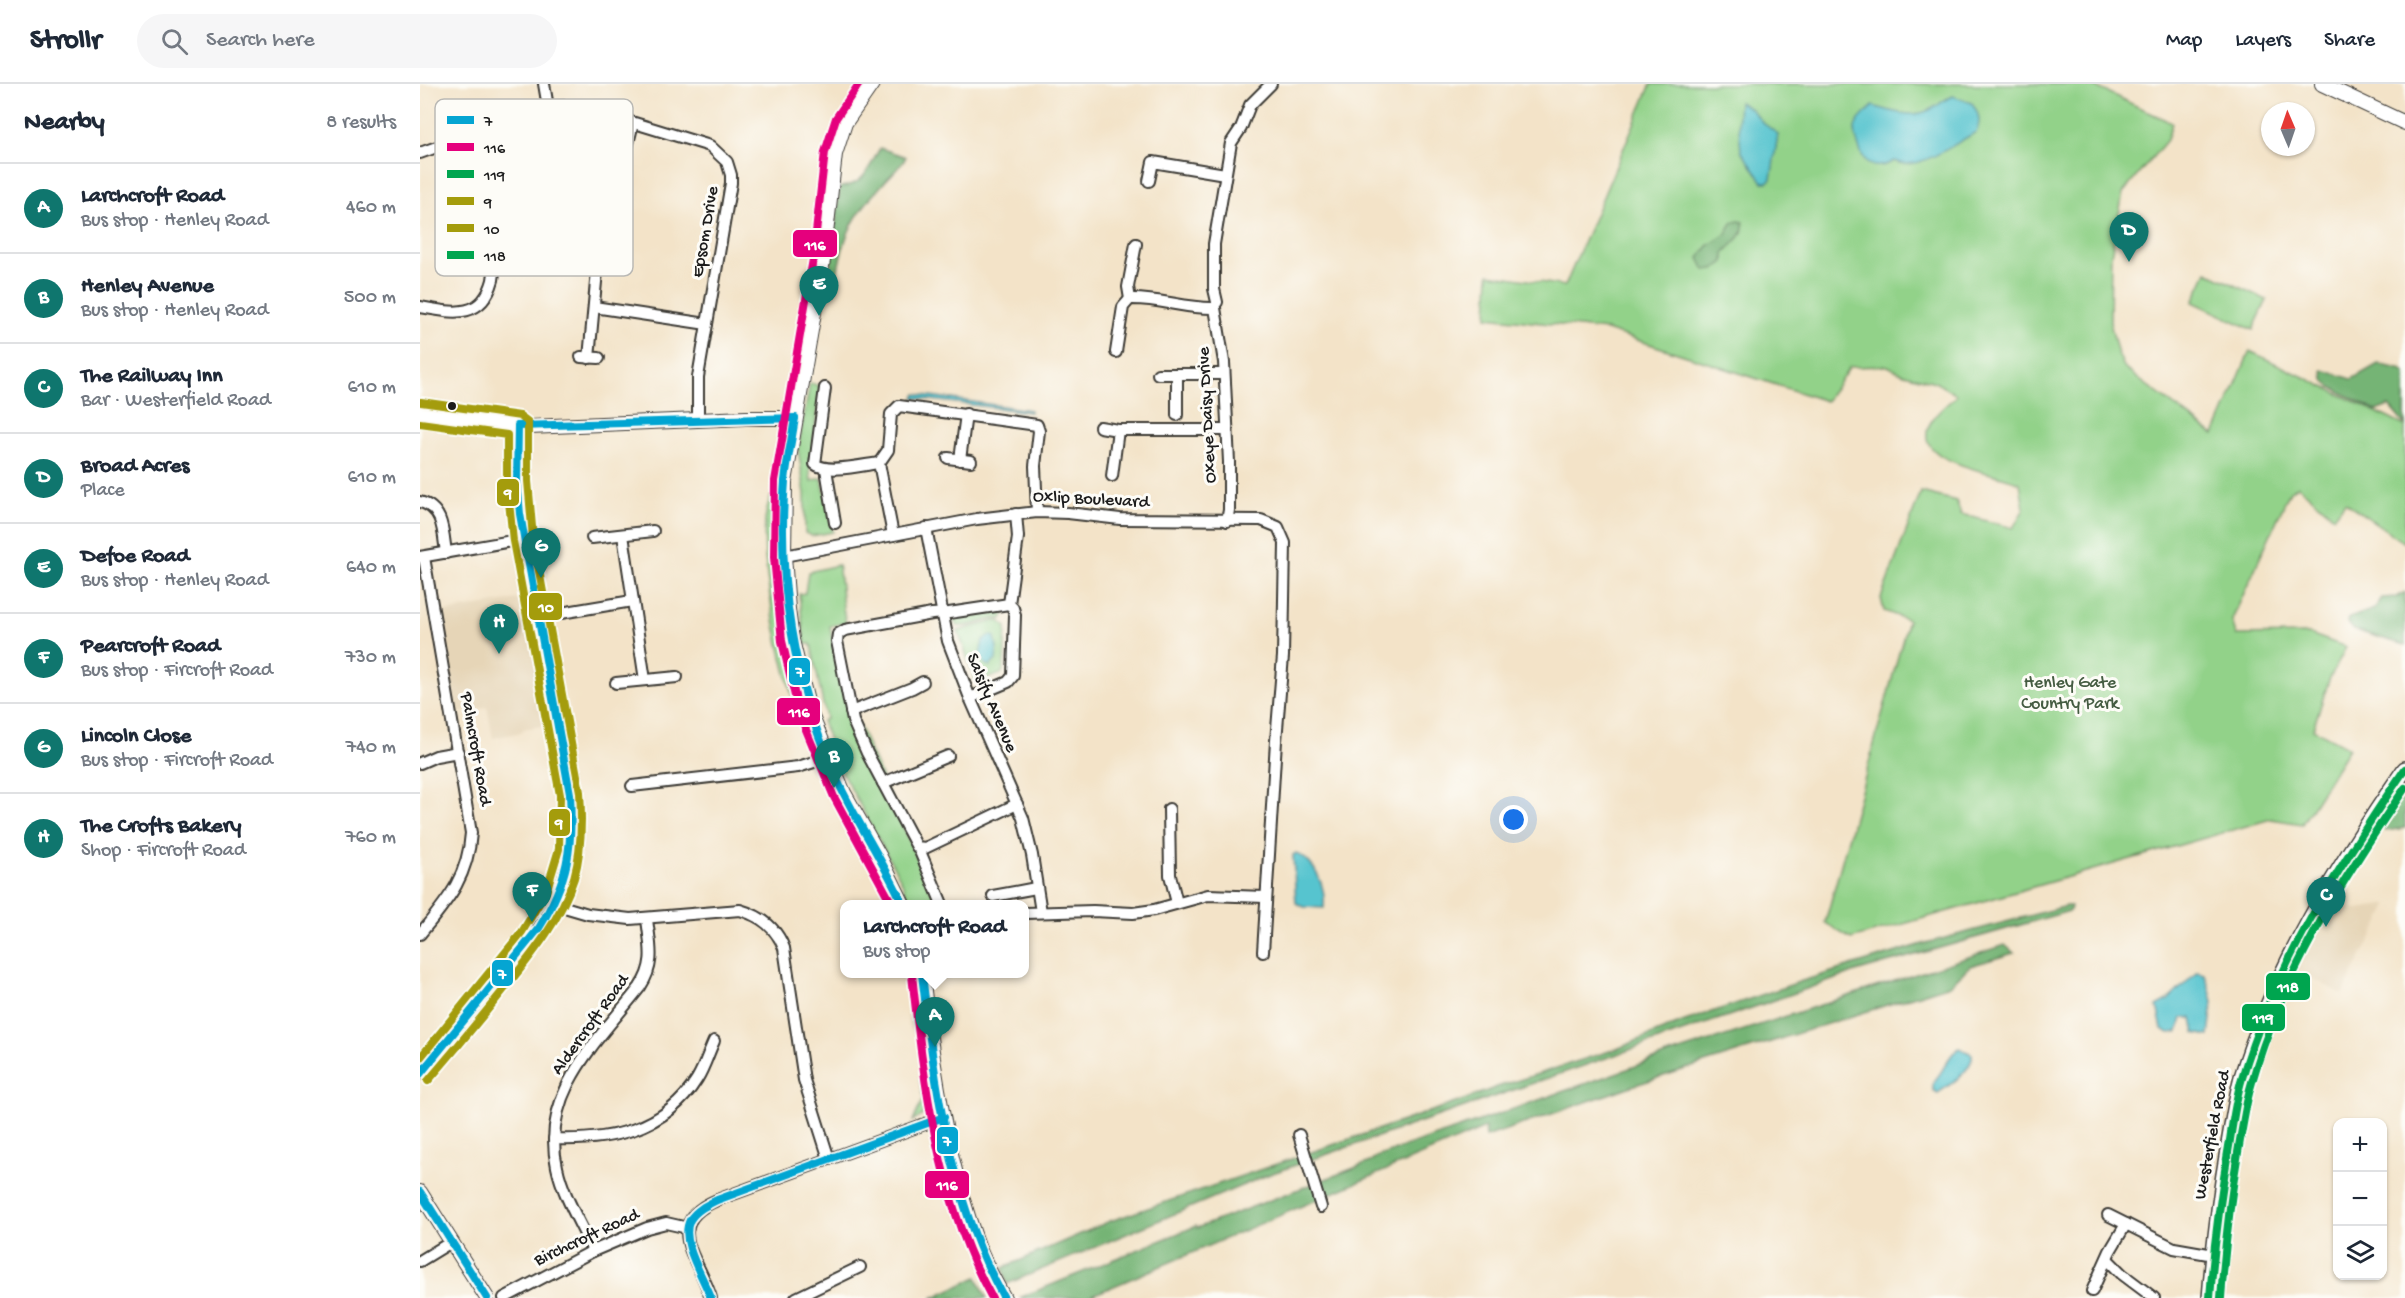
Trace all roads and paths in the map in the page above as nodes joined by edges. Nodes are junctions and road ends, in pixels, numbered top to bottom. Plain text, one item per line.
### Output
1 (544, 84) edge
2 (872, 84) edge
3 (1271, 84) edge
4 (2322, 84) edge
5 (547, 99) edge
6 (633, 123) edge
7 (2405, 123) edge
8 (435, 148) edge
9 (420, 153) edge
10 (1226, 174) junction
11 (1149, 181) dead end
12 (1136, 244) dead end
13 (493, 276) edge
14 (597, 276) edge
15 (1130, 299) junction
16 (1216, 305) junction
17 (420, 307) edge
18 (594, 307) junction
19 (707, 324) junction
20 (1116, 352) dead end
21 (589, 358) dead end
22 (1158, 374) dead end
23 (1178, 374) junction
24 (1224, 374) junction
25 (825, 388) dead end
26 (420, 412) edge
27 (966, 414) junction
28 (1177, 415) dead end
29 (795, 418) junction
30 (698, 419) junction
31 (518, 426) junction
32 (1100, 427) dead end
33 (1118, 430) junction
34 (1227, 430) junction
35 (960, 460) dead end
36 (879, 463) junction
37 (826, 469) junction
38 (1112, 476) dead end
39 (420, 502) edge
40 (1037, 512) junction
41 (1017, 514) junction
42 (1227, 521) junction
43 (836, 523) dead end
44 (926, 528) junction
45 (653, 531) dead end
46 (623, 535) junction
47 (893, 535) junction
48 (592, 538) dead end
49 (523, 539) junction
50 (446, 553) junction
51 (784, 556) junction
52 (422, 557) edge
53 (632, 601) junction
54 (1009, 604) junction
55 (941, 613) junction
56 (537, 617) junction
57 (677, 677) dead end
58 (645, 680) junction
59 (923, 681) dead end
60 (616, 683) dead end
61 (970, 698) junction
62 (851, 712) junction
63 (458, 752) junction
64 (948, 756) dead end
65 (814, 762) dead end
66 (420, 763) edge
67 (2405, 769) edge
68 (883, 783) junction
69 (632, 786) dead end
70 (1017, 804) junction
71 (1169, 809) dead end
72 (919, 849) junction
73 (1036, 888) junction
74 (993, 896) dead end
75 (1265, 897) junction
76 (901, 900) edge
77 (940, 900) edge
78 (1177, 903) junction
79 (554, 904) junction
80 (1041, 912) junction
81 (1029, 913) edge
82 (647, 919) junction
83 (420, 934) edge
84 (1263, 951) dead end
85 (922, 978) edge
86 (714, 1041) dead end
87 (420, 1074) edge
88 (944, 1117) junction
89 (1299, 1135) dead end
90 (554, 1139) junction
91 (829, 1159) junction
92 (420, 1192) edge
93 (1321, 1207) dead end
94 (2108, 1215) dead end
95 (2126, 1224) junction
96 (688, 1228) junction
97 (452, 1242) junction
98 (593, 1251) junction
99 (2214, 1255) junction
100 (2107, 1259) junction
101 (420, 1261) edge
102 (860, 1267) dead end
103 (2092, 1292) dead end
104 (487, 1298) edge
105 (504, 1298) edge
106 (711, 1298) edge
107 (796, 1298) edge
108 (1004, 1298) edge
109 (2154, 1298) edge
110 (2210, 1298) edge

1 - 5 street
2 - 29 street
3 - 10 street, Oxeye Daisy Drive
4 - 7 street
6 - 19 street, Epsom Drive
8 - 9 street, Epsom Drive
10 - 11 street
10 - 16 street, Oxeye Daisy Drive
12 - 15 street
13 - 17 street
14 - 18 street
15 - 16 street
15 - 20 street
16 - 24 street, Oxeye Daisy Drive
18 - 19 street
18 - 21 street
19 - 30 street, Epsom Drive
22 - 23 street
23 - 24 street
23 - 28 street
24 - 34 street, Oxeye Daisy Drive
25 - 37 street
26 - 31 street
27 - 35 street
27 - 36 street
27 - 40 street
29 - 30 street
29 - 51 street
30 - 31 street
31 - 49 street
32 - 33 street
33 - 34 street
33 - 38 street
34 - 42 street, Oxeye Daisy Drive
36 - 37 street
36 - 47 street
37 - 43 street
39 - 50 street
40 - 41 street, Oxlip Boulevard
40 - 42 street, Oxlip Boulevard
41 - 44 street, Oxlip Boulevard
41 - 54 street
42 - 75 street, Oxlip Boulevard
44 - 47 street, Oxlip Boulevard
44 - 55 street, Salsify Avenue
45 - 46 street
46 - 48 street
46 - 53 street
47 - 51 street, Oxlip Boulevard
49 - 50 street
49 - 56 street
50 - 52 street
51 - 76 street
52 - 63 street, Palmcroft Road
53 - 56 street
53 - 58 street
54 - 55 street
54 - 61 street
55 - 61 street, Salsify Avenue
55 - 62 street
56 - 79 street
57 - 58 street
58 - 60 street
59 - 62 street
61 - 70 street, Salsify Avenue
62 - 68 street
63 - 66 street
63 - 83 street, Palmcroft Road
64 - 68 street
65 - 69 street
67 - 99 main road, Westerfield Road
68 - 72 street
70 - 72 street
70 - 73 street, Salsify Avenue
71 - 78 street
72 - 77 street
73 - 74 street
73 - 80 street, Salsify Avenue
75 - 78 street
75 - 84 street
78 - 80 street
79 - 82 street
79 - 87 street
80 - 81 street
82 - 90 street, Aldercroft Road
82 - 91 street
85 - 88 street
86 - 90 street
88 - 91 street
88 - 108 street
89 - 93 street
90 - 98 street, Aldercroft Road
91 - 96 street
92 - 97 street
94 - 95 street
95 - 99 street
95 - 100 street
96 - 98 street, Birchcroft Road
96 - 106 street
97 - 101 street
97 - 104 street
98 - 105 street, Birchcroft Road
99 - 110 main road, Westerfield Road
100 - 103 street
100 - 109 street
102 - 107 street

